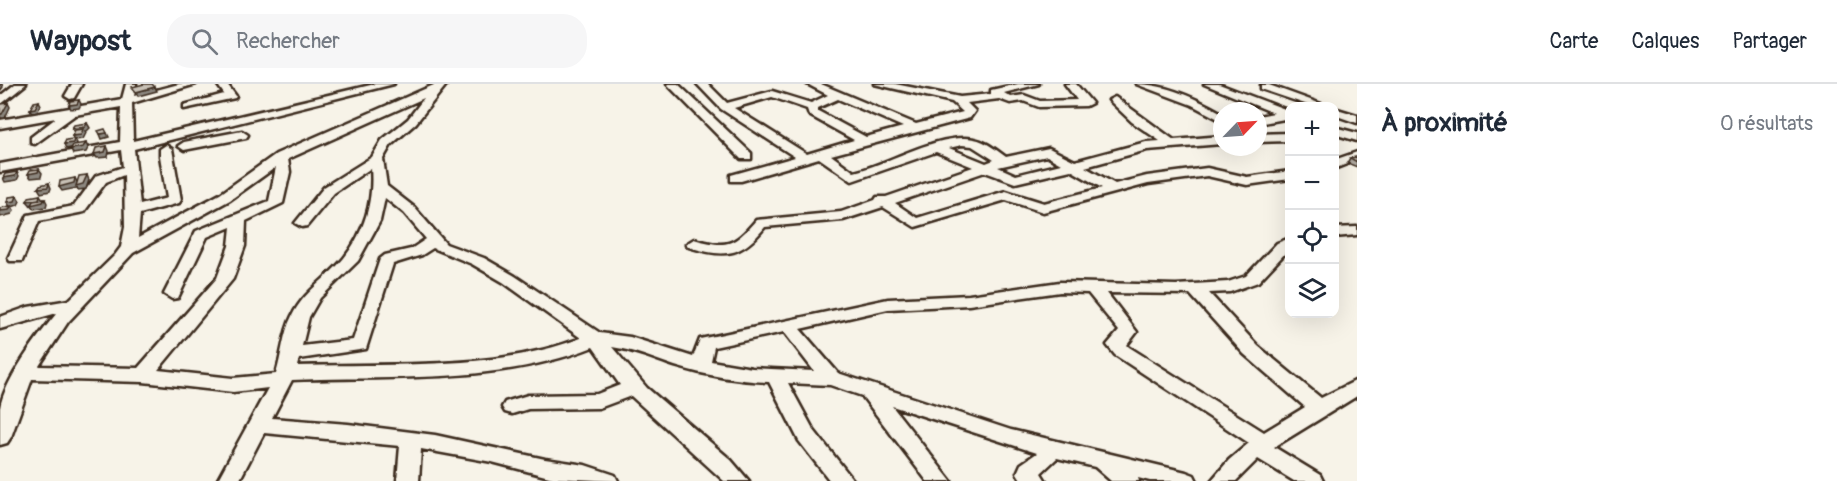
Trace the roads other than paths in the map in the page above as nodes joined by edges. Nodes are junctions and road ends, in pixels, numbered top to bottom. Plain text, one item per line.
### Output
1 (21, 84) edge
2 (78, 84) edge
3 (131, 84) edge
4 (191, 84) edge
5 (222, 84) edge
6 (388, 84) edge
7 (672, 84) edge
8 (702, 84) edge
9 (812, 84) edge
10 (879, 84) edge
11 (985, 84) edge
12 (1034, 84) edge
13 (1070, 84) edge
14 (1141, 84) edge
15 (1209, 84) edge
16 (1264, 85) edge
17 (441, 86) edge
18 (1000, 93) junction
19 (837, 95) junction
20 (70, 96) dead end
21 (1237, 96) junction
22 (958, 100) junction
23 (1114, 100) dead end
24 (0, 102) edge
25 (128, 102) junction
26 (1309, 102) edge
27 (725, 106) junction
28 (188, 107) dead end
29 (812, 107) junction
30 (70, 112) junction
31 (1339, 112) edge
32 (1213, 113) edge
33 (1285, 114) edge
34 (1285, 115) edge
35 (1267, 118) edge
36 (1357, 119) edge
37 (0, 124) edge
38 (914, 127) junction
39 (1339, 131) edge
40 (242, 135) dead end
41 (1285, 137) edge
42 (1357, 137) edge
43 (1267, 138) edge
44 (34, 140) dead end
45 (865, 141) junction
46 (1213, 141) edge
47 (1172, 144) junction
48 (937, 148) junction
49 (166, 149) junction
50 (820, 153) junction
51 (127, 155) junction
52 (746, 156) dead end
53 (1357, 156) edge
54 (281, 157) junction
55 (805, 158) junction
56 (377, 159) junction
57 (1004, 161) junction
58 (1339, 163) edge
59 (1076, 166) junction
60 (986, 167) junction
61 (0, 168) edge
62 (1285, 176) edge
63 (736, 178) dead end
64 (380, 187) junction
65 (1112, 188) junction
66 (882, 200) junction
67 (132, 212) junction
68 (239, 217) junction
69 (302, 223) dead end
70 (1357, 231) edge
71 (1339, 233) edge
72 (435, 240) junction
73 (694, 244) dead end
74 (1285, 244) edge
75 (128, 250) junction
76 (16, 258) dead end
77 (1094, 289) junction
78 (1194, 289) junction
79 (172, 294) dead end
80 (74, 304) junction
81 (0, 323) edge
82 (789, 327) junction
83 (597, 339) junction
84 (293, 353) junction
85 (701, 365) junction
86 (25, 372) junction
87 (143, 375) junction
88 (284, 376) junction
89 (776, 376) junction
90 (831, 378) junction
91 (635, 387) junction
92 (1357, 387) edge
93 (868, 391) junction
94 (512, 407) dead end
95 (1319, 408) junction
96 (260, 425) junction
97 (0, 437) edge
98 (412, 441) junction
99 (1260, 445) junction
100 (1050, 448) junction
101 (1098, 459) junction
102 (1163, 477) edge
103 (228, 481) edge
104 (408, 481) edge
105 (607, 481) edge
106 (738, 481) edge
107 (843, 481) edge
108 (940, 481) edge
109 (1035, 481) edge
110 (1128, 481) edge
111 (1186, 481) edge
112 (1222, 481) edge
113 (1312, 481) edge

1 - 24 street
2 - 20 street
3 - 25 street
4 - 25 street
5 - 28 street
6 - 51 street
7 - 52 street
8 - 27 street
9 - 19 street
10 - 22 street
11 - 18 street
12 - 18 street
13 - 18 street
14 - 32 street
15 - 21 street
16 - 21 street
16 - 26 street
17 - 54 street
17 - 56 street
18 - 22 street
19 - 29 street
19 - 38 street
21 - 33 street
22 - 38 street
23 - 47 street
25 - 30 street
25 - 51 street
27 - 29 street
27 - 55 street
29 - 45 street
30 - 37 street
30 - 44 street
31 - 36 street
34 - 35 street
38 - 45 street
39 - 42 street
40 - 49 street
41 - 43 street
45 - 50 street
46 - 47 street
47 - 59 street
48 - 50 street
48 - 57 street
48 - 60 street
49 - 51 street
49 - 67 street
50 - 55 street
51 - 61 street
51 - 67 street
51 - 76 street
53 - 58 street
54 - 68 street
54 - 75 street
55 - 63 street
56 - 64 street
56 - 69 street
57 - 59 street
57 - 60 street
59 - 60 street
59 - 65 street
60 - 66 street
62 - 65 street
64 - 72 street
64 - 84 street
65 - 66 street
66 - 73 street
67 - 75 street
68 - 79 street
68 - 87 street
70 - 71 street
72 - 83 street
72 - 84 street
74 - 78 street
75 - 80 street
77 - 78 street
77 - 82 street
77 - 99 street
78 - 95 street
80 - 81 street
80 - 86 street
82 - 85 street
82 - 90 street
83 - 85 street
83 - 88 street
83 - 91 street
84 - 88 street
85 - 89 street
86 - 87 street
86 - 97 street
87 - 88 street
88 - 96 street
89 - 90 street
89 - 107 street
90 - 93 street
91 - 94 street
91 - 106 street
92 - 95 street
93 - 100 street
93 - 108 street
95 - 99 street
96 - 98 street
96 - 103 street
98 - 104 street
98 - 105 street
99 - 112 street
99 - 113 street
100 - 101 street
100 - 109 street
101 - 102 street
101 - 110 street
102 - 111 street

